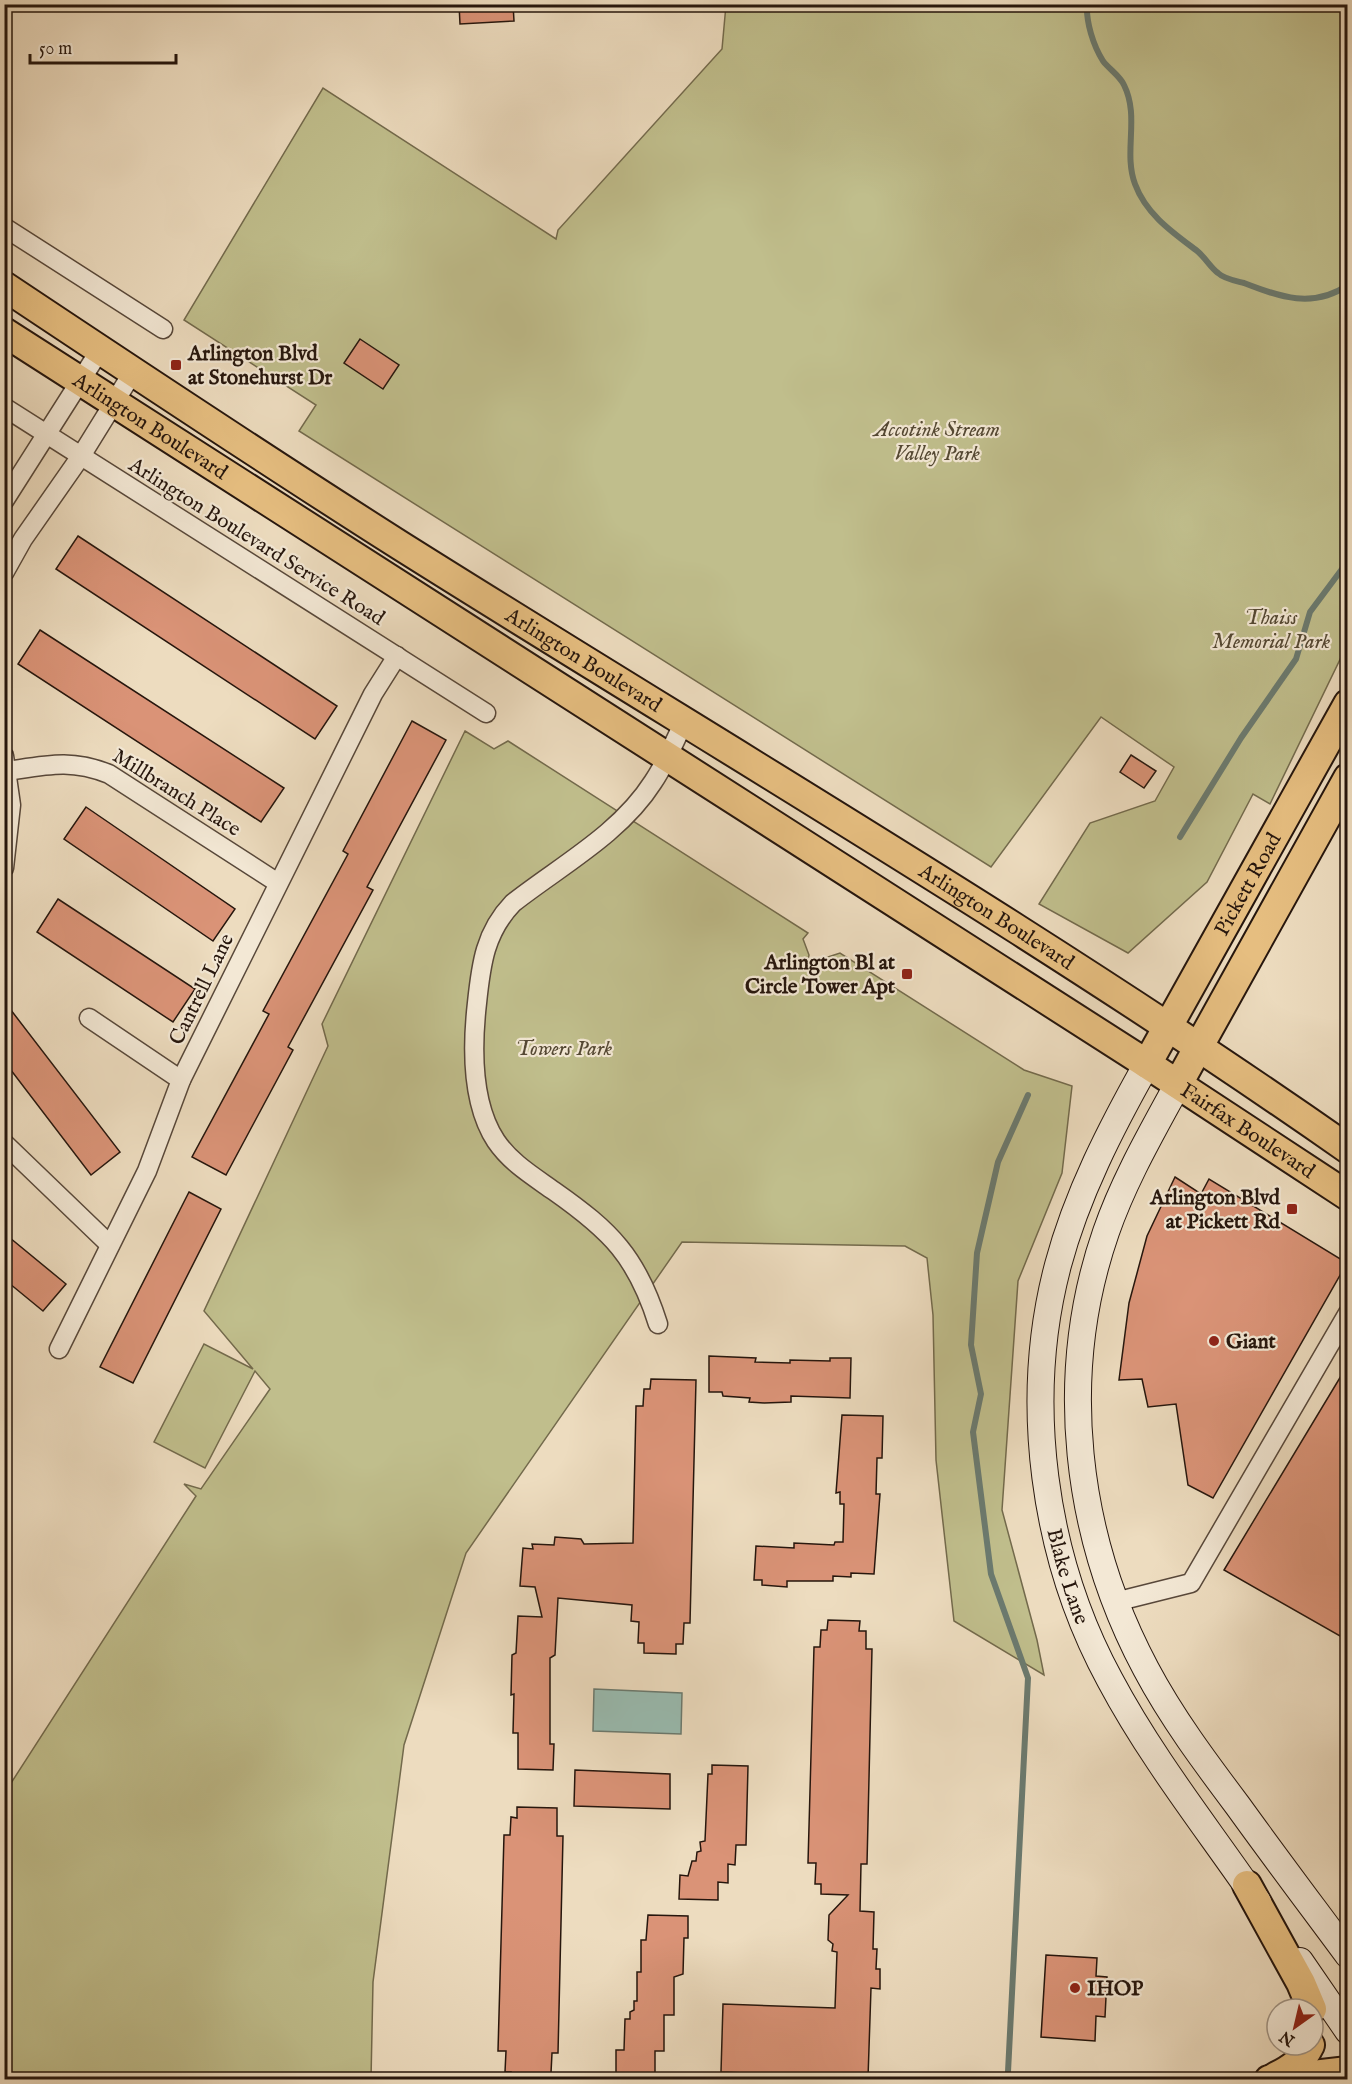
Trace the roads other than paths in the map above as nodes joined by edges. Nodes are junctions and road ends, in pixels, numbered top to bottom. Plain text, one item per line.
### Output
1 (4, 227) edge
2 (4, 286) edge
3 (163, 329) dead end
4 (4, 332) edge
5 (100, 350) junction
6 (134, 372) junction
7 (79, 381) junction
8 (114, 403) junction
9 (4, 407) edge
10 (46, 435) junction
11 (81, 456) junction
12 (4, 501) edge
13 (4, 573) edge
14 (397, 656) junction
15 (1347, 704) edge
16 (486, 713) dead end
17 (685, 720) junction
18 (666, 758) junction
19 (6, 764) edge
20 (1347, 778) edge
21 (4, 868) edge
22 (278, 883) junction
23 (89, 1018) dead end
24 (1170, 1026) junction
25 (1198, 1046) junction
26 (1147, 1064) junction
27 (181, 1080) junction
28 (1178, 1084) junction
29 (4, 1143) edge
30 (1347, 1149) edge
31 (1347, 1196) edge
32 (110, 1245) junction
33 (1347, 1313) edge
34 (658, 1324) dead end
35 (59, 1349) dead end
36 (1115, 1602) junction
37 (1247, 1885) junction
38 (1347, 1955) edge
39 (1307, 1997) edge
40 (1347, 2031) edge
41 (1303, 2057) edge
42 (1347, 2071) edge
43 (1269, 2079) edge

1 - 3 street
2 - 5 main road, Arlington Boulevard
4 - 7 main road, Arlington Boulevard
5 - 6 main road, Arlington Boulevard
5 - 7 street
6 - 8 street
6 - 17 main road, Arlington Boulevard
7 - 8 main road, Arlington Boulevard
7 - 10 street
8 - 11 street
8 - 18 main road, Arlington Boulevard
9 - 10 street, Arlington Boulevard Service Road
10 - 11 street, Arlington Boulevard Service Road
10 - 12 street
11 - 13 street
11 - 14 street, Arlington Boulevard Service Road
14 - 16 street, Arlington Boulevard Service Road
14 - 22 street, Cantrell Lane
15 - 24 main road, Pickett Road
17 - 18 street
17 - 24 main road, Arlington Boulevard
18 - 26 main road, Arlington Boulevard
18 - 34 street
19 - 21 street
19 - 22 street, Millbranch Place
20 - 25 main road, Pickett Road
22 - 27 street, Cantrell Lane
23 - 27 street
24 - 25 main road, Fairfax Boulevard
24 - 26 main road, Pickett Road
25 - 28 main road, Blake Lane
25 - 30 main road, Fairfax Boulevard
26 - 28 main road, Fairfax Boulevard
26 - 37 main road, Blake Lane
27 - 32 street, Cantrell Lane
28 - 31 main road, Fairfax Boulevard
28 - 36 main road, Blake Lane
29 - 32 street
32 - 35 street, Cantrell Lane
33 - 36 street
36 - 38 main road, Blake Lane
37 - 39 main road
37 - 40 main road, Blake Lane
41 - 43 main road
42 - 43 main road

